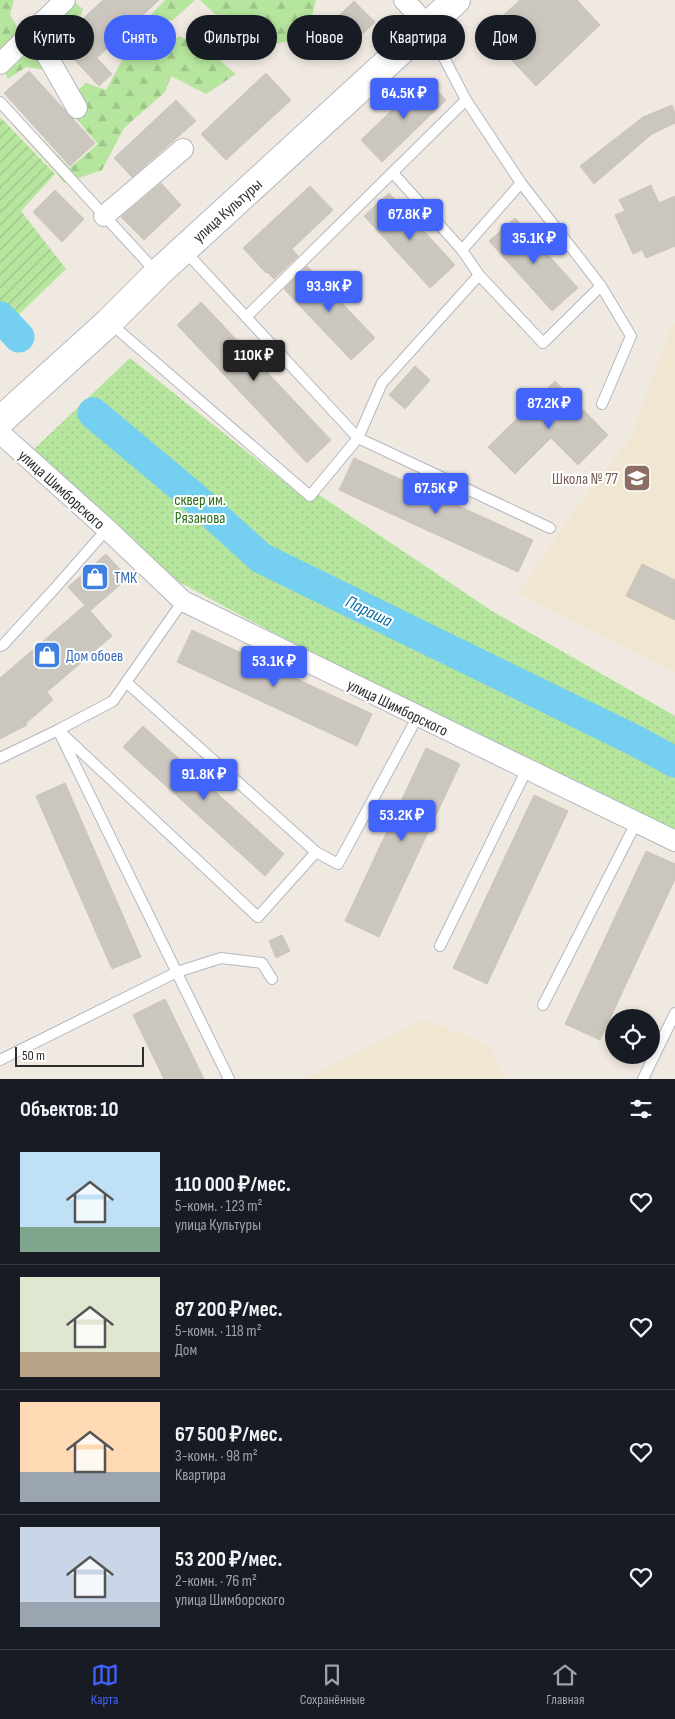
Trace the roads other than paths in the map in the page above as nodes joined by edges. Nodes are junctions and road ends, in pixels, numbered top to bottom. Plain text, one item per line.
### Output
1 (65, 0) edge
2 (404, 0) edge
3 (456, 0) edge
4 (49, 15) edge
5 (418, 15) edge
6 (440, 15) edge
7 (15, 49) edge
8 (49, 60) edge
9 (391, 60) edge
10 (445, 60) edge
11 (0, 64) edge
12 (466, 100) junction
13 (0, 102) edge
14 (77, 108) dead end
15 (183, 149) dead end
16 (393, 173) junction
17 (521, 183) junction
18 (104, 216) junction
19 (184, 249) junction
20 (462, 250) junction
21 (158, 273) junction
22 (479, 276) junction
23 (601, 286) junction
24 (246, 317) junction
25 (109, 322) junction
26 (602, 404) dead end
27 (0, 421) edge
28 (0, 433) edge
29 (358, 438) junction
30 (550, 528) dead end
31 (107, 529) junction
32 (183, 601) junction
33 (0, 646) edge
34 (126, 682) junction
35 (418, 716) junction
36 (58, 730) junction
37 (0, 758) edge
38 (527, 769) junction
39 (636, 822) junction
40 (675, 842) edge
41 (316, 852) junction
42 (440, 946) dead end
43 (177, 972) junction
44 (272, 979) dead end
45 (543, 1004) dead end
46 (675, 1013) edge
47 (0, 1060) edge
48 (229, 1079) edge
49 (644, 1079) edge

1 - 4 street
2 - 5 street
3 - 6 main road, улица Культуры
7 - 11 street
8 - 14 street
9 - 19 main road, улица Культуры
10 - 12 lane
12 - 16 lane
12 - 17 lane
13 - 18 lane
15 - 18 street
16 - 20 lane
16 - 24 lane
17 - 20 lane
17 - 23 lane
18 - 21 lane
19 - 21 main road, улица Культуры
19 - 24 lane
20 - 22 lane
21 - 25 main road, улица Культуры
22 - 23 lane
22 - 29 lane
23 - 26 lane
24 - 29 lane
25 - 27 main road, улица Культуры
25 - 29 lane
28 - 31 street, улица Шимборского
29 - 30 lane
31 - 32 street, улица Шимборского
31 - 33 lane
32 - 34 lane
32 - 35 street, улица Шимборского
34 - 36 lane
34 - 41 lane
35 - 38 street, улица Шимборского
35 - 41 lane
36 - 37 lane
36 - 41 lane
36 - 43 lane
38 - 39 street, улица Шимборского
38 - 42 lane
39 - 40 street, улица Шимборского
39 - 45 lane
43 - 44 lane
43 - 47 lane
43 - 48 lane
46 - 49 lane

